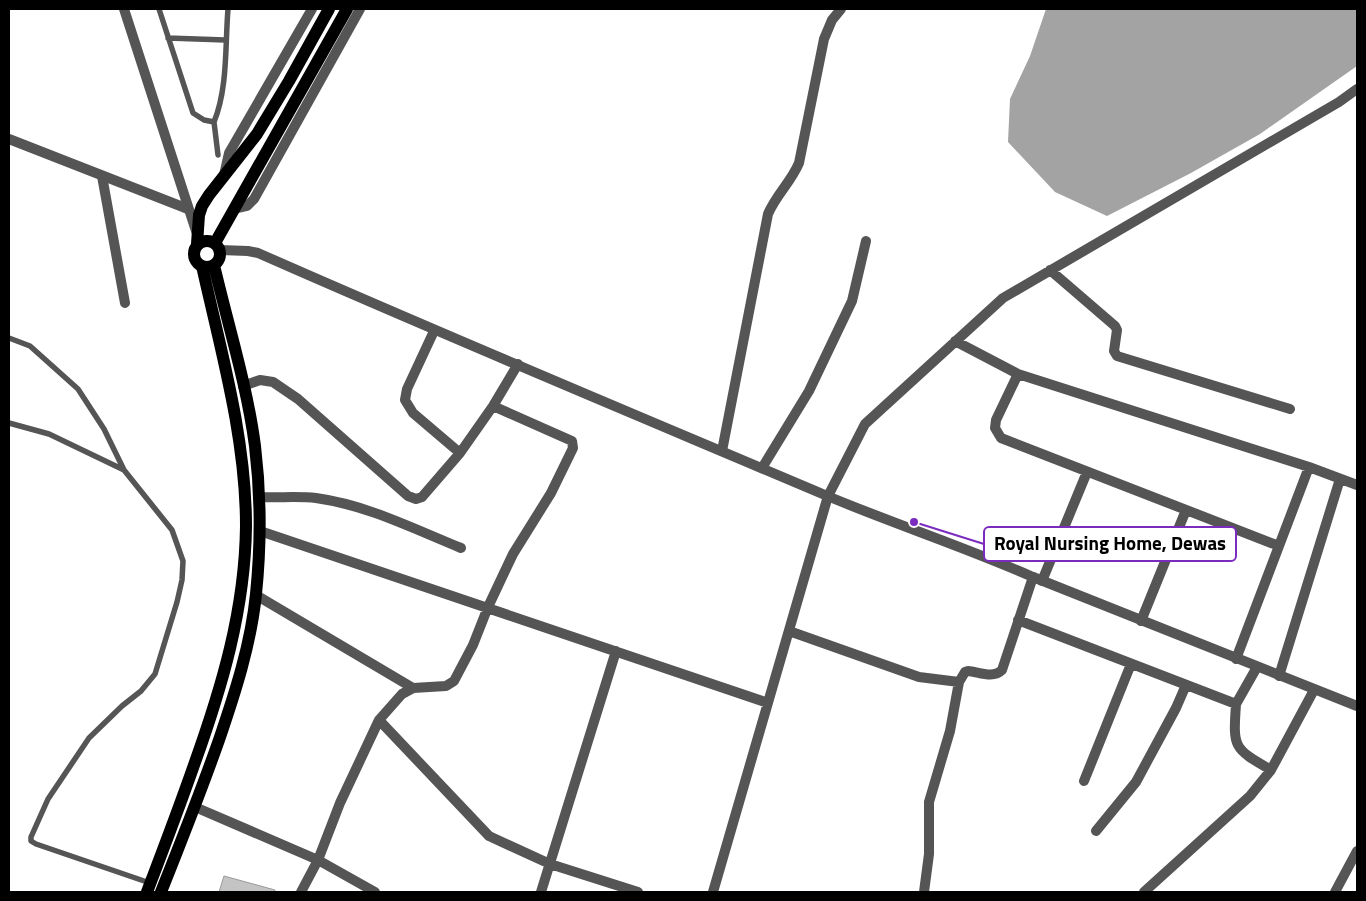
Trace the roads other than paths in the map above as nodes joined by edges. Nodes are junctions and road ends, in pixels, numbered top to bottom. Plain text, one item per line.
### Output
1 (124, 9) edge
2 (159, 9) edge
3 (228, 9) edge
4 (312, 9) edge
5 (347, 9) edge
6 (360, 9) edge
7 (841, 9) edge
8 (324, 11) edge
9 (168, 38) junction
10 (225, 40) junction
11 (1357, 89) edge
12 (214, 122) junction
13 (9, 139) edge
14 (218, 155) dead end
15 (102, 176) junction
16 (224, 176) junction
17 (188, 209) junction
18 (234, 209) junction
19 (197, 240) junction
20 (866, 241) dead end
21 (217, 247) junction
22 (208, 266) junction
23 (1050, 270) junction
24 (125, 302) dead end
25 (434, 330) junction
26 (9, 338) edge
27 (955, 341) junction
28 (518, 364) junction
29 (1018, 374) junction
30 (243, 386) junction
31 (494, 406) junction
32 (1290, 409) dead end
33 (9, 423) edge
34 (722, 451) junction
35 (460, 454) junction
36 (1309, 467) junction
37 (762, 468) junction
38 (124, 470) junction
39 (1087, 472) junction
40 (1340, 479) junction
41 (1357, 485) edge
42 (828, 496) junction
43 (259, 497) junction
44 (1186, 510) junction
45 (260, 531) junction
46 (1279, 546) junction
47 (461, 548) dead end
48 (1038, 579) junction
49 (256, 595) junction
50 (488, 607) junction
51 (1018, 620) junction
52 (1141, 621) junction
53 (789, 631) junction
54 (616, 651) junction
55 (1236, 659) junction
56 (1131, 664) junction
57 (1257, 667) junction
58 (1279, 676) junction
59 (959, 682) junction
60 (1186, 685) junction
61 (413, 688) junction
62 (1314, 690) junction
63 (768, 703) junction
64 (1236, 704) junction
65 (1357, 706) edge
66 (379, 720) junction
67 (1271, 770) junction
68 (1084, 781) dead end
69 (196, 807) junction
70 (1096, 831) dead end
71 (1357, 850) edge
72 (318, 860) junction
73 (550, 864) junction
74 (148, 888) edge
75 (161, 892) edge
76 (301, 892) edge
77 (375, 892) edge
78 (541, 892) edge
79 (638, 892) edge
80 (713, 892) edge
81 (924, 892) edge
82 (1144, 892) edge
83 (1335, 892) edge

1 - 17 street
2 - 9 lane
3 - 10 lane
4 - 16 street
5 - 18 main road
6 - 18 street
7 - 34 street
8 - 16 main road
9 - 10 lane
9 - 12 lane
10 - 12 lane
11 - 23 street
12 - 14 lane
13 - 15 street
15 - 17 street
15 - 24 street
16 - 19 main road
17 - 19 street
18 - 21 main road
19 - 21 main road
19 - 22 main road
20 - 37 street
21 - 22 main road
21 - 25 street
22 - 30 main road
22 - 74 main road
23 - 27 street
23 - 32 street
25 - 28 street
25 - 35 street
26 - 38 lane
27 - 29 street
27 - 42 street
28 - 31 street
28 - 34 street
29 - 36 street
29 - 39 street
30 - 35 street
30 - 43 main road
31 - 35 street
31 - 50 street
33 - 38 lane
34 - 37 street
36 - 40 street
36 - 46 street
37 - 42 street
38 - 74 lane
39 - 44 street
39 - 48 street
40 - 41 street
40 - 58 street
42 - 48 street
42 - 53 street
43 - 45 main road
43 - 47 street
44 - 46 street
44 - 52 street
45 - 49 main road
45 - 50 street
46 - 55 street
48 - 51 street
48 - 52 street
49 - 61 street
49 - 69 main road
50 - 54 street
50 - 61 street
51 - 56 street
51 - 59 street
52 - 55 street
53 - 59 street
53 - 63 street
54 - 63 street
54 - 73 street
55 - 57 street
56 - 60 street
56 - 68 street
57 - 58 street
57 - 64 street
58 - 62 street
59 - 81 street
60 - 64 street
60 - 70 street
61 - 66 street
62 - 65 street
62 - 67 street
63 - 80 street
64 - 67 street
66 - 72 street
66 - 73 street
67 - 82 street
69 - 72 street
69 - 75 main road
71 - 83 street
72 - 76 street
72 - 77 street
73 - 78 street
73 - 79 street

